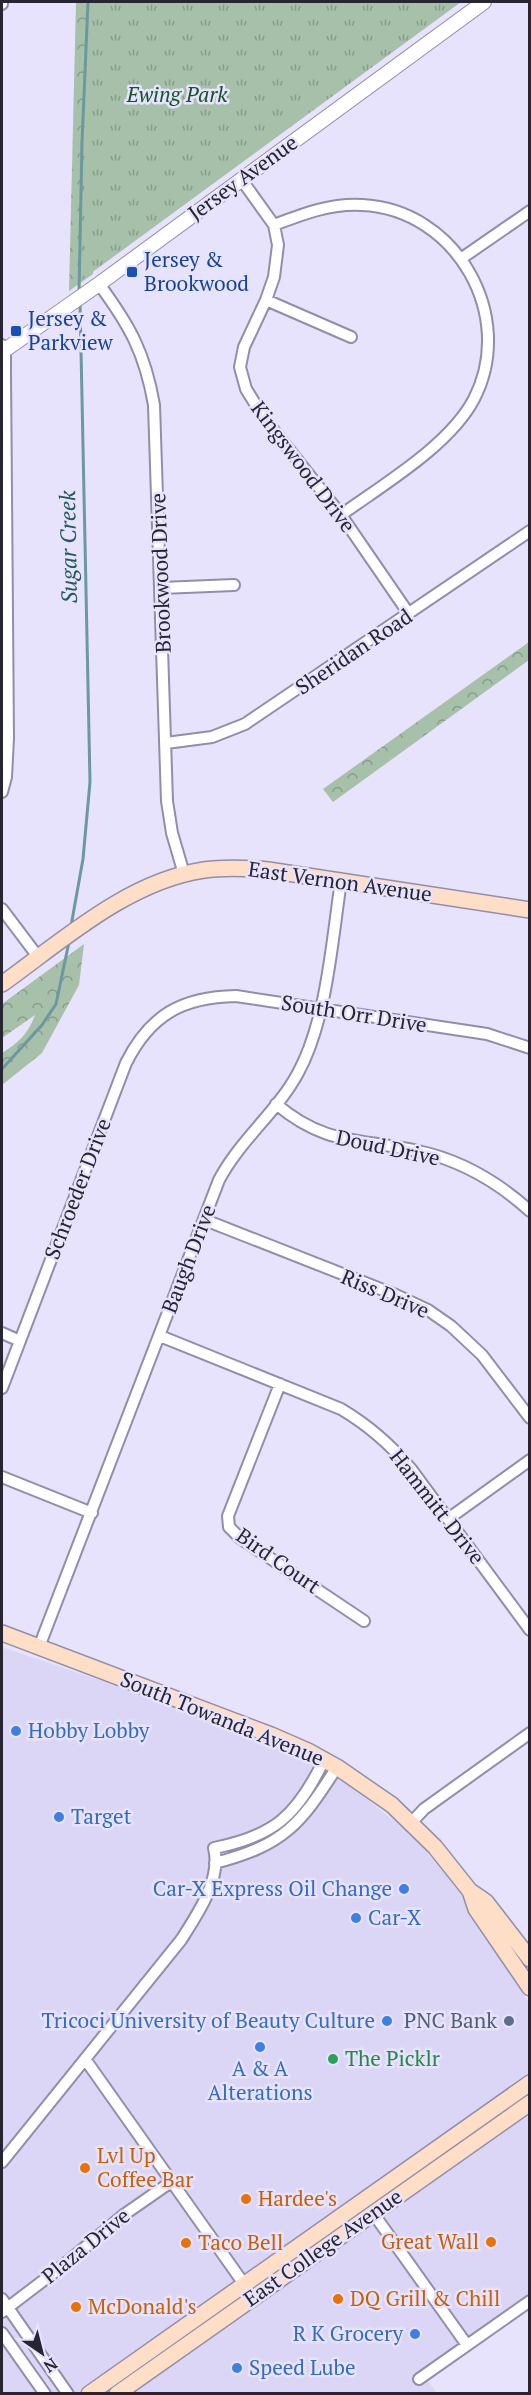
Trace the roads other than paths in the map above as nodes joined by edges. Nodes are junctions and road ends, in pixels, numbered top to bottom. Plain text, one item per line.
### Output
1 (484, 2) edge
2 (241, 179) junction
3 (530, 211) edge
4 (274, 225) junction
5 (462, 258) junction
6 (96, 286) junction
7 (266, 300) junction
8 (351, 337) dead end
9 (2, 349) edge
10 (341, 515) junction
11 (530, 531) edge
12 (4, 559) edge
13 (234, 585) dead end
14 (162, 588) junction
15 (410, 614) junction
16 (166, 743) junction
17 (2, 792) edge
18 (184, 874) junction
19 (341, 881) junction
20 (2, 909) edge
21 (530, 910) edge
22 (40, 957) junction
23 (2, 984) edge
24 (177, 1007) joint
25 (320, 1008) junction
26 (530, 1048) edge
27 (276, 1104) junction
28 (530, 1211) edge
29 (205, 1220) junction
30 (2, 1333) edge
31 (160, 1336) junction
32 (20, 1341) junction
33 (280, 1384) junction
34 (2, 1388) edge
35 (530, 1418) edge
36 (530, 1460) edge
37 (2, 1477) edge
38 (92, 1513) junction
39 (448, 1519) junction
40 (364, 1621) dead end
41 (530, 1630) edge
42 (2, 1633) edge
43 (39, 1647) junction
44 (530, 1733) edge
45 (330, 1764) junction
46 (411, 1823) junction
47 (215, 1863) junction
48 (470, 1891) junction
49 (530, 1959) edge
50 (530, 1988) edge
51 (85, 2059) junction
52 (530, 2083) edge
53 (530, 2103) edge
54 (2, 2162) edge
55 (171, 2182) junction
56 (373, 2213) junction
57 (309, 2238) junction
58 (244, 2284) junction
59 (530, 2301) edge
60 (3, 2306) edge
61 (244, 2307) junction
62 (2, 2332) edge
63 (467, 2345) junction
64 (419, 2379) dead end
65 (45, 2394) edge
66 (68, 2394) edge
67 (89, 2394) edge
68 (117, 2394) edge

1 - 2 street, Jersey Avenue
2 - 4 street
2 - 6 street, Jersey Avenue
3 - 5 street
4 - 5 street
4 - 7 street, Kingswood Drive
5 - 10 street
6 - 9 street, Jersey Avenue
6 - 14 street, Brookwood Drive
7 - 8 street
7 - 10 street, Kingswood Drive
9 - 12 street
10 - 15 street, Kingswood Drive
11 - 15 street, Sheridan Road
12 - 17 street
13 - 14 street
14 - 16 street, Brookwood Drive
15 - 16 street, Sheridan Road
16 - 18 street, Brookwood Drive
18 - 19 main road, East Vernon Avenue
18 - 22 main road, East Vernon Avenue
19 - 21 main road, East Vernon Avenue
19 - 25 street, Baugh Drive
20 - 22 street
22 - 23 main road, East Vernon Avenue
24 - 25 street, South Orr Drive
24 - 32 street, Schroeder Drive
25 - 26 street, South Orr Drive
25 - 27 street, Baugh Drive
27 - 28 street, Doud Drive
27 - 29 street, Baugh Drive
29 - 31 street, Baugh Drive
29 - 35 street, Riss Drive
30 - 32 street
31 - 33 street, Hammitt Drive
31 - 38 street, Baugh Drive
32 - 34 street, Schroeder Drive
33 - 39 street, Hammitt Drive
33 - 40 street, Bird Court
36 - 39 street
37 - 38 street
38 - 43 street, Baugh Drive
39 - 41 street, Hammitt Drive
42 - 43 main road, South Towanda Avenue
43 - 45 main road, South Towanda Avenue
44 - 46 street
45 - 46 main road, South Towanda Avenue
45 - 47 street
45 - 47 street
46 - 48 main road, South Towanda Avenue
47 - 51 street
48 - 49 main road, South Towanda Avenue
48 - 50 main road, South Towanda Avenue
51 - 54 street
51 - 55 street
52 - 57 main road, East College Avenue
53 - 56 main road, East College Avenue
55 - 58 street
55 - 60 street, Plaza Drive
56 - 61 main road, East College Avenue
56 - 63 street
57 - 58 main road, East College Avenue
57 - 61 main road
58 - 67 main road, East College Avenue
59 - 63 street
60 - 66 street
61 - 68 main road, East College Avenue
62 - 65 street
63 - 64 street

